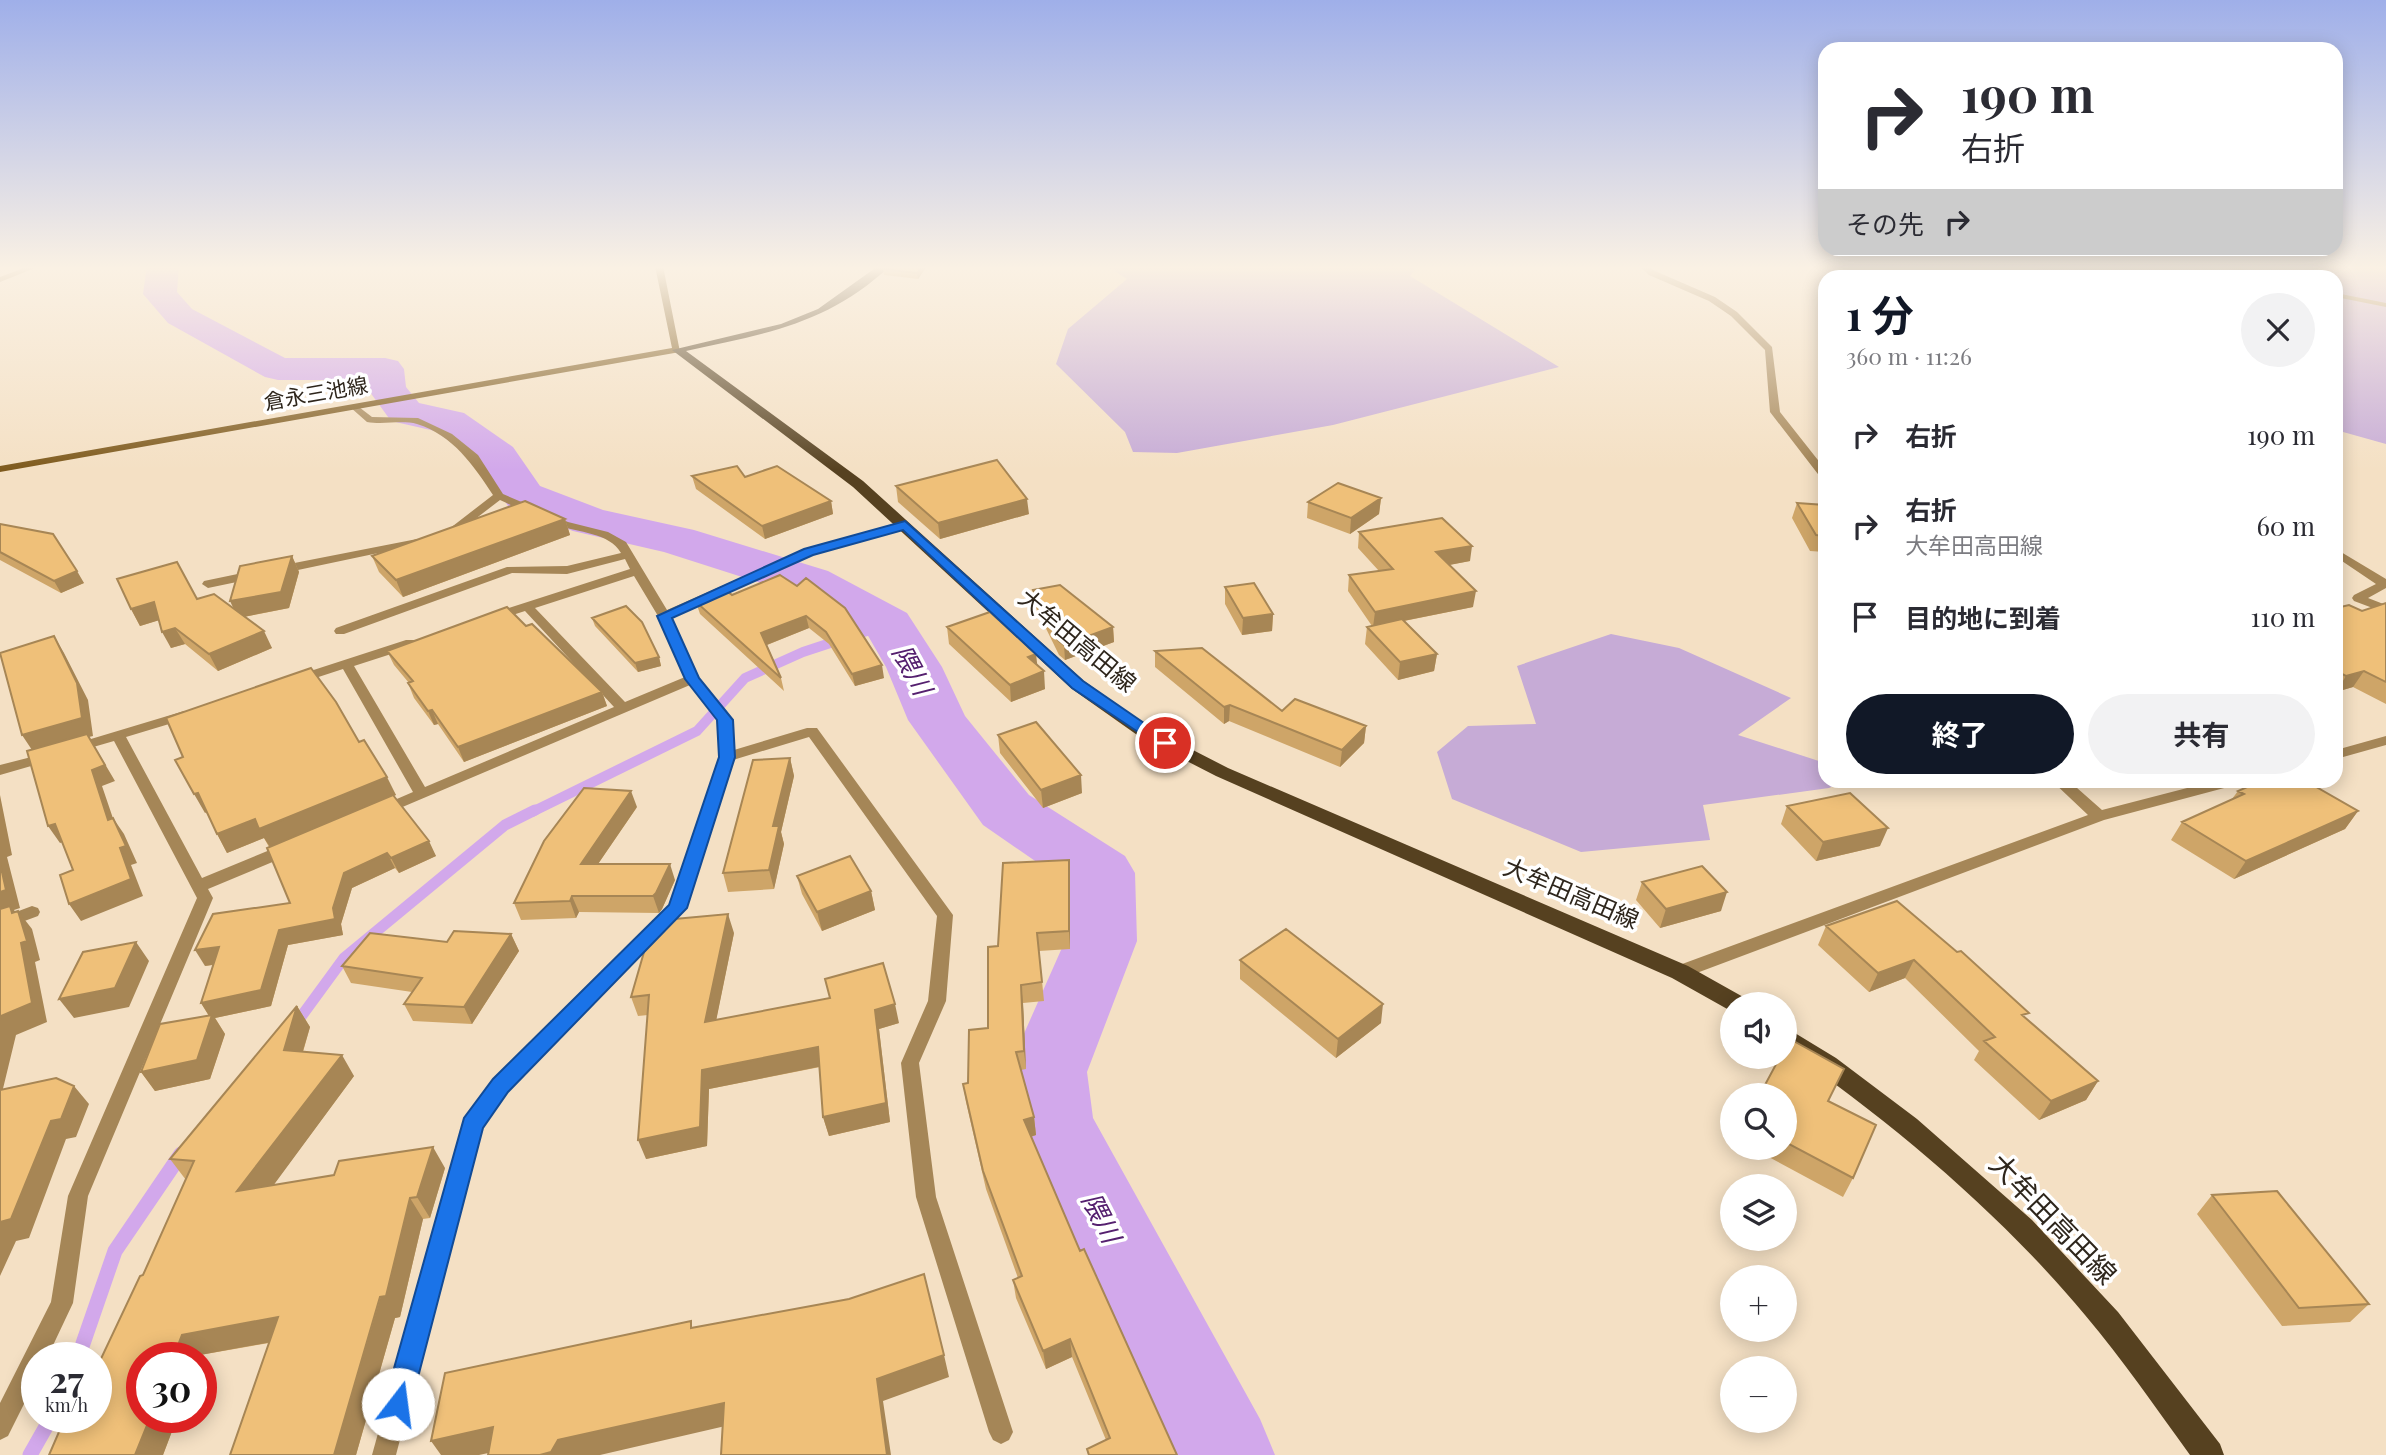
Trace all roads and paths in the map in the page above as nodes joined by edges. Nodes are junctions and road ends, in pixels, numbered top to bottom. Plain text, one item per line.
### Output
1 (674, 334) edge
2 (743, 334) edge
3 (1754, 334) edge
4 (677, 350) junction
5 (355, 407) junction
6 (1818, 467) edge
7 (0, 469) edge
8 (499, 496) junction
9 (905, 525) junction
10 (439, 538) edge
11 (425, 541) edge
12 (629, 555) junction
13 (2343, 557) edge
14 (637, 571) junction
15 (208, 584) dead end
16 (527, 606) junction
17 (2386, 609) edge
18 (664, 616) junction
19 (475, 623) edge
20 (340, 631) dead end
21 (424, 639) edge
22 (346, 664) junction
23 (692, 679) junction
24 (283, 684) edge
25 (623, 708) junction
26 (194, 712) edge
27 (118, 736) junction
28 (2386, 740) edge
29 (2343, 753) edge
30 (727, 757) junction
31 (0, 770) edge
32 (2067, 788) edge
33 (2207, 788) edge
34 (422, 794) junction
35 (2099, 816) junction
36 (360, 820) edge
37 (298, 845) edge
38 (199, 886) junction
39 (32, 912) dead end
40 (0, 923) edge
41 (1680, 972) junction
42 (1720, 994) edge
43 (1797, 1045) edge
44 (0, 1428) edge
45 (1001, 1432) dead end
46 (384, 1455) edge
47 (2209, 1455) edge

1 - 4 main road
2 - 4 main road
3 - 6 street
4 - 5 main road, 倉永三池線
4 - 9 main road, 大牟田高田線
5 - 7 main road, 倉永三池線
5 - 8 street
8 - 10 street
8 - 12 street
9 - 18 street
9 - 41 main road, 大牟田高田線
11 - 15 street
12 - 14 street
12 - 20 street
13 - 17 street
14 - 16 street
14 - 18 street
16 - 19 street
16 - 25 street
18 - 23 street
21 - 22 street
22 - 24 street
22 - 34 street
23 - 25 street
23 - 30 street
25 - 34 street
26 - 27 street
27 - 31 street
27 - 38 street
28 - 29 street
30 - 45 street
30 - 46 street
32 - 35 street
33 - 35 street
34 - 36 street
35 - 41 street
37 - 38 street
38 - 44 street
39 - 40 street
41 - 42 main road, 大牟田高田線
43 - 47 main road, 大牟田高田線

